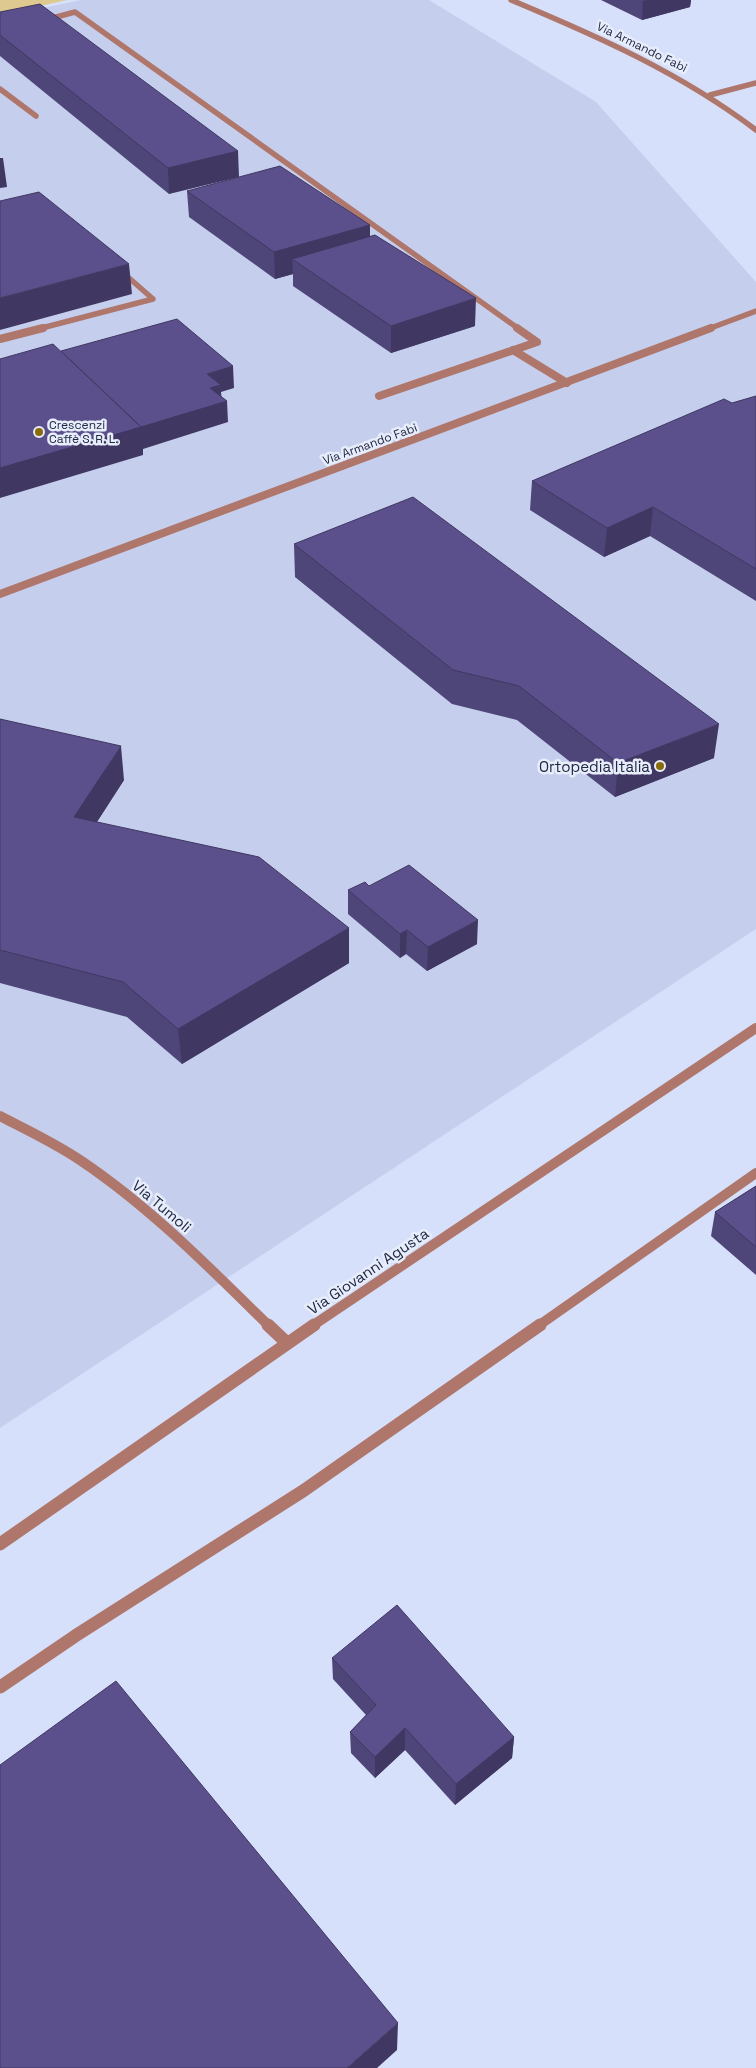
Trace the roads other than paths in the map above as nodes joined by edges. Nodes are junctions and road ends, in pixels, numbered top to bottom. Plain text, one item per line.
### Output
1 (510, 0) edge
2 (37, 22) edge
3 (756, 83) edge
4 (0, 89) edge
5 (710, 95) junction
6 (36, 116) dead end
7 (756, 130) edge
8 (117, 268) edge
9 (756, 311) edge
10 (752, 316) edge
11 (0, 339) edge
12 (513, 350) junction
13 (567, 383) junction
14 (379, 396) dead end
15 (0, 594) edge
16 (756, 1028) edge
17 (0, 1116) edge
18 (756, 1173) edge
19 (287, 1343) junction
20 (0, 1544) edge
21 (0, 1687) edge

1 - 5 street, Via Armando Fabi
2 - 12 street
3 - 5 street
4 - 6 street
5 - 7 street, Via Armando Fabi
8 - 11 street
9 - 10 street, Via Armando Fabi
10 - 13 street, Via Armando Fabi
12 - 13 street
12 - 14 street
13 - 15 street, Via Armando Fabi
16 - 19 street, Via Giovanni Agusta
17 - 19 street, Via Tumoli
18 - 21 street
19 - 20 street, Via Giovanni Agusta

